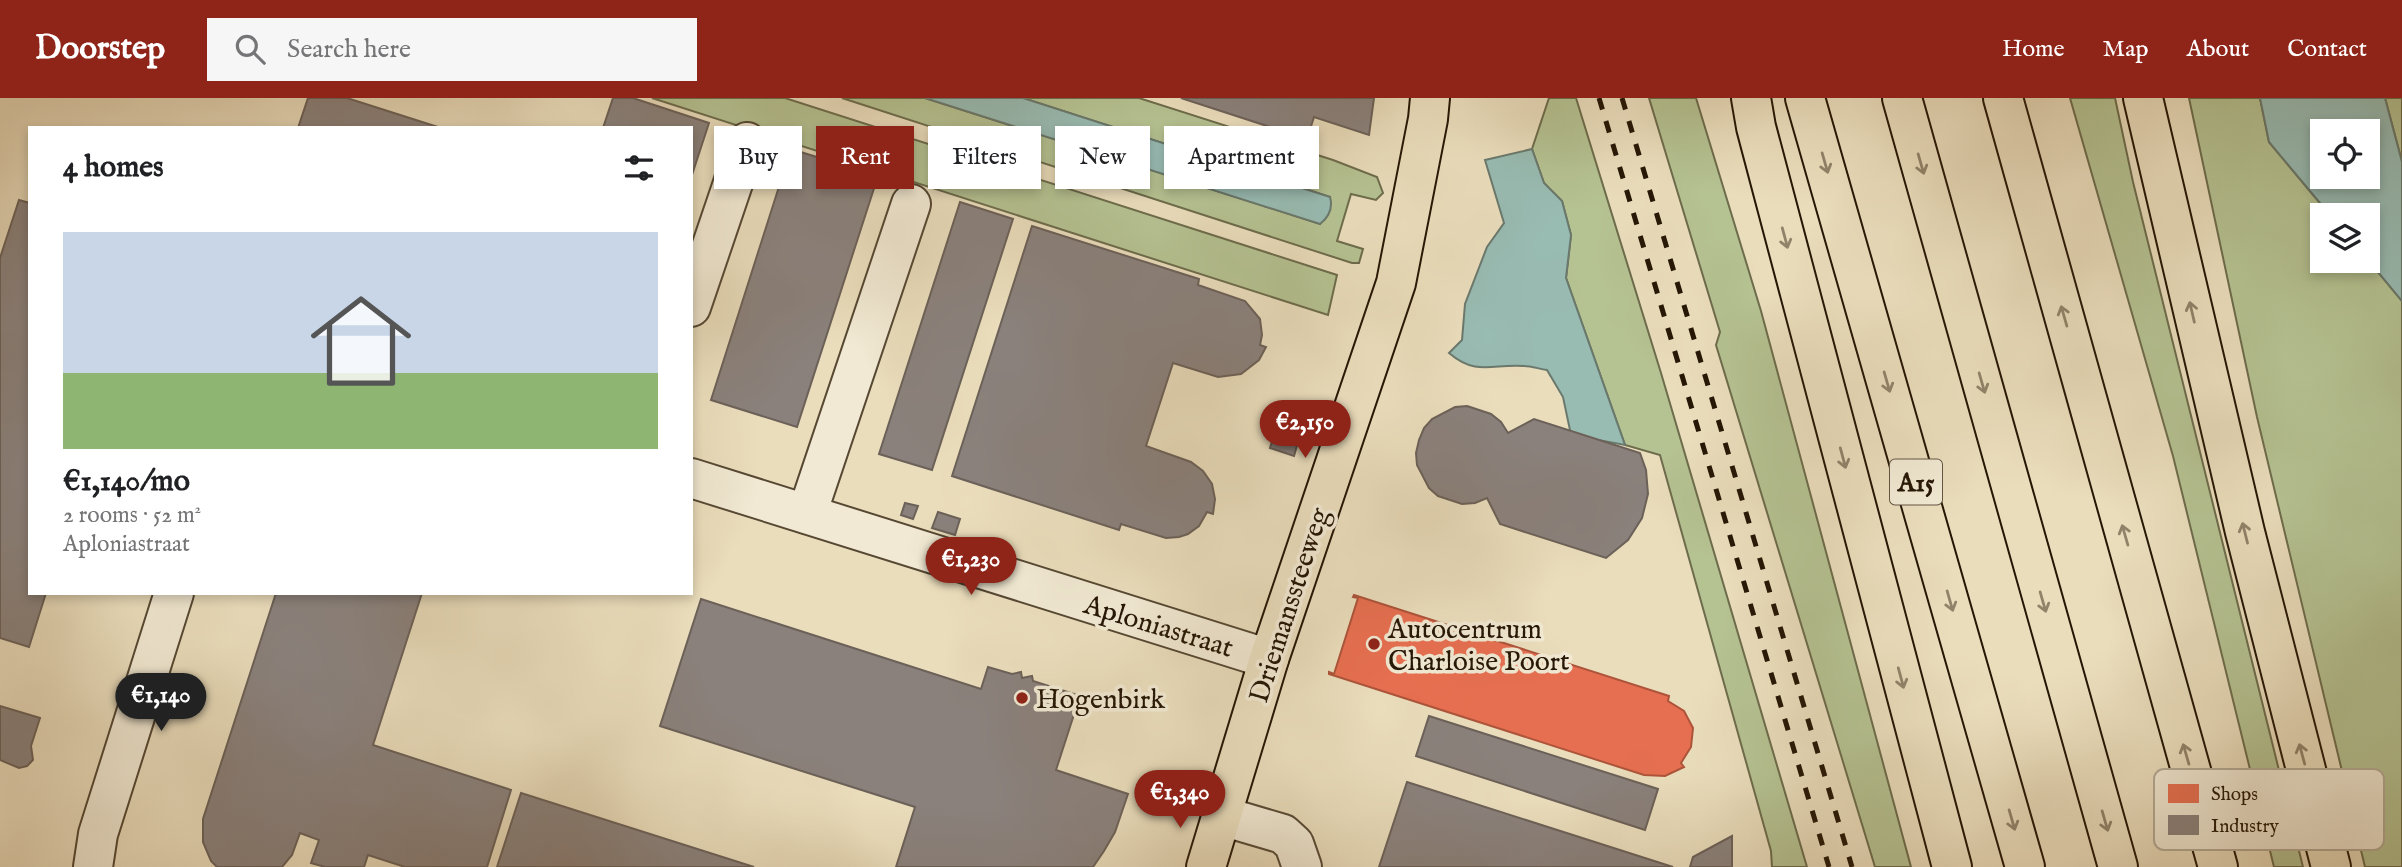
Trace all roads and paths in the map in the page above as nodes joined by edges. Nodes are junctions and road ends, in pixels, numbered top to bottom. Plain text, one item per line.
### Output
1 (1430, 98) edge
2 (1751, 98) edge
3 (1805, 98) edge
4 (1902, 98) edge
5 (2003, 98) edge
6 (2143, 98) edge
7 (731, 189) edge
8 (911, 204) dead end
9 (693, 301) edge
10 (693, 479) edge
11 (807, 514) junction
12 (173, 595) edge
13 (1269, 659) junction
14 (2191, 769) edge
15 (2307, 769) edge
16 (1220, 822) junction
17 (2213, 850) edge
18 (2328, 850) edge
19 (93, 867) edge
20 (1190, 867) edge
21 (1206, 867) edge
22 (1302, 867) edge
23 (1952, 867) edge
24 (2025, 867) edge
25 (2118, 867) edge
26 (2218, 867) edge
27 (2332, 867) edge

1 - 13 main road, Driemanssteeweg
2 -> 23 main road, A15
3 -> 24 main road, A15
4 -> 25 main road
14 -> 5 main road
15 -> 6 main road
7 - 9 street
8 - 11 street
10 - 11 street, Aploniastraat
11 - 13 street, Aploniastraat
12 - 19 street
13 - 16 main road, Driemanssteeweg
16 - 20 main road, Driemanssteeweg
16 - 21 main road, Driemanssteeweg
16 - 22 street
26 -> 17 main road
27 -> 18 main road

